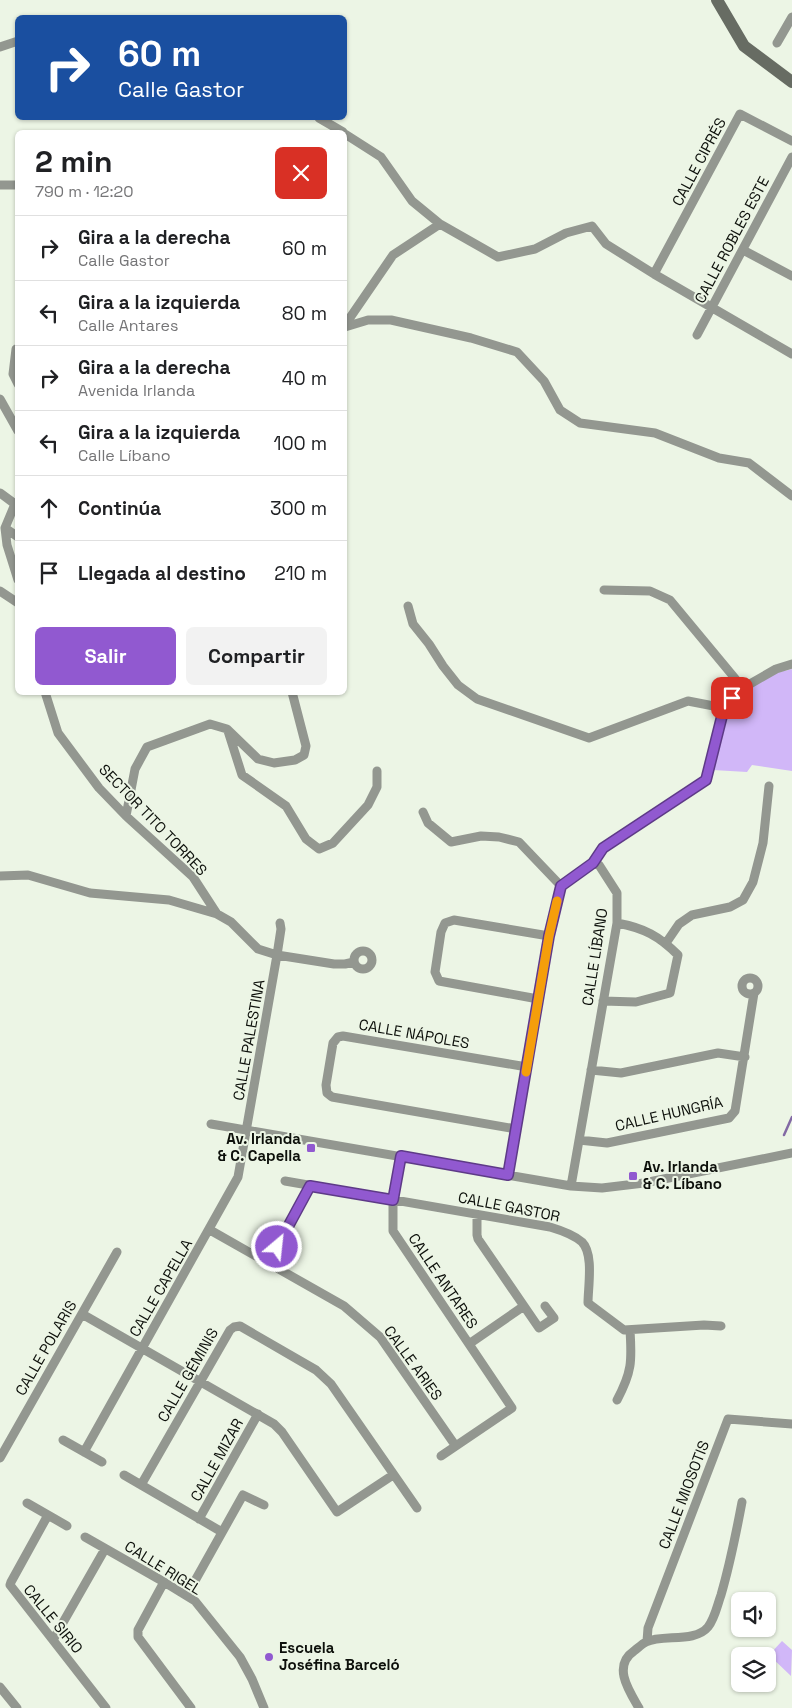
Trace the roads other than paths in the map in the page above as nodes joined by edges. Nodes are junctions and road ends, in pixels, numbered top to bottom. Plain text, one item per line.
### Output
1 (717, 0) edge
2 (792, 16) edge
3 (789, 30) edge
4 (15, 42) edge
5 (777, 43) dead end
6 (0, 47) edge
7 (792, 82) edge
8 (322, 120) edge
9 (339, 130) edge
10 (347, 135) edge
11 (792, 141) edge
12 (792, 157) edge
13 (0, 185) edge
14 (15, 185) edge
15 (440, 224) junction
16 (743, 250) junction
17 (654, 274) junction
18 (792, 276) edge
19 (712, 308) junction
20 (347, 323) edge
21 (347, 325) edge
22 (697, 335) dead end
23 (792, 354) edge
24 (15, 358) edge
25 (15, 378) edge
26 (0, 399) edge
27 (15, 426) edge
28 (0, 493) edge
29 (792, 496) edge
30 (15, 502) edge
31 (15, 505) edge
32 (5, 528) junction
33 (15, 535) edge
34 (15, 570) edge
35 (604, 590) dead end
36 (0, 591) edge
37 (15, 601) edge
38 (408, 606) dead end
39 (792, 664) edge
40 (743, 688) junction
41 (46, 695) edge
42 (293, 695) edge
43 (724, 708) junction
44 (227, 729) junction
45 (377, 771) dead end
46 (769, 786) dead end
47 (423, 812) dead end
48 (126, 816) junction
49 (593, 863) junction
50 (0, 876) edge
51 (561, 886) junction
52 (217, 914) junction
53 (280, 923) dead end
54 (617, 923) junction
55 (549, 936) junction
56 (666, 943) junction
57 (277, 954) junction
58 (354, 962) dead end
59 (754, 993) dead end
60 (538, 999) junction
61 (603, 1001) junction
62 (744, 1057) junction
63 (527, 1067) junction
64 (591, 1070) junction
65 (211, 1124) dead end
66 (516, 1129) junction
67 (247, 1130) junction
68 (579, 1140) junction
69 (792, 1153) edge
70 (401, 1156) junction
71 (508, 1175) junction
72 (285, 1181) dead end
73 (310, 1186) junction
74 (571, 1186) junction
75 (393, 1200) junction
76 (477, 1215) junction
77 (210, 1230) junction
78 (117, 1252) dead end
79 (268, 1263) junction
80 (524, 1306) junction
81 (545, 1306) dead end
82 (82, 1314) junction
83 (721, 1326) dead end
84 (630, 1330) junction
85 (469, 1344) junction
86 (143, 1348) junction
87 (200, 1381) junction
88 (617, 1400) dead end
89 (258, 1414) junction
90 (792, 1424) edge
91 (63, 1440) dead end
92 (455, 1445) junction
93 (84, 1452) junction
94 (440, 1456) dead end
95 (0, 1458) edge
96 (102, 1462) dead end
97 (124, 1475) dead end
98 (393, 1475) junction
99 (141, 1485) junction
100 (742, 1502) dead end
101 (27, 1503) dead end
102 (264, 1505) dead end
103 (417, 1508) dead end
104 (48, 1515) junction
105 (199, 1519) junction
106 (66, 1526) dead end
107 (222, 1532) junction
108 (85, 1537) dead end
109 (105, 1549) junction
110 (164, 1582) junction
111 (186, 1595) junction
112 (53, 1640) junction
113 (647, 1641) junction
114 (0, 1687) edge
115 (17, 1708) edge
116 (106, 1708) edge
117 (191, 1708) edge
118 (264, 1708) edge
119 (639, 1708) edge

1 - 7 street
2 - 3 street
3 - 5 street
4 - 6 street
8 - 9 street
10 - 15 street
11 - 17 street, CALLE CIPRÉS
12 - 16 street, CALLE ROBLES ESTE
13 - 14 street
15 - 17 street
15 - 20 street
16 - 18 street
16 - 19 street, CALLE ROBLES ESTE
17 - 19 street
19 - 22 street, CALLE ROBLES ESTE
19 - 23 street
21 - 29 street
24 - 25 street
26 - 27 street
28 - 30 street
31 - 32 street
32 - 33 street
32 - 34 street
35 - 40 street
36 - 37 street
38 - 43 street
39 - 40 street
40 - 43 street
41 - 48 street, SECTOR TITO TORRES
42 - 44 street
43 - 49 street
44 - 45 street
44 - 48 street
46 - 56 street
47 - 51 street
48 - 52 street, SECTOR TITO TORRES
49 - 51 street
49 - 54 street, CALLE LÍBANO
50 - 52 street
51 - 55 street
52 - 57 street
53 - 57 street, CALLE PALESTINA
54 - 56 street
54 - 61 street, CALLE LÍBANO
55 - 60 street
55 - 60 street
56 - 61 street
57 - 58 street
57 - 67 street, CALLE PALESTINA
59 - 62 street, CALLE HUNGRÍA
60 - 63 street
61 - 64 street, CALLE LÍBANO
62 - 64 street
62 - 68 street, CALLE HUNGRÍA
63 - 66 street
63 - 66 street, CALLE NÁPOLES
64 - 68 street, CALLE LÍBANO
65 - 67 street
66 - 71 street
67 - 70 street
67 - 77 street, CALLE CAPELLA
68 - 74 street, CALLE LÍBANO
69 - 74 street
70 - 71 street
70 - 75 street, CALLE ANTARES
71 - 74 street
72 - 73 street, CALLE GASTOR
73 - 75 street, CALLE GASTOR
73 - 79 street
75 - 76 street, CALLE GASTOR
75 - 85 street, CALLE ANTARES
76 - 80 street
76 - 84 street, CALLE GASTOR
77 - 79 street, CALLE ARIES
77 - 86 street, CALLE CAPELLA
78 - 82 street, CALLE POLARIS
79 - 92 street, CALLE ARIES
80 - 81 street
80 - 85 street
82 - 86 street
82 - 95 street, CALLE POLARIS
83 - 84 street
84 - 88 street
85 - 92 street, CALLE ANTARES
86 - 87 street
86 - 93 street, CALLE CAPELLA
87 - 89 street
87 - 98 street, CALLE GÉMINIS
87 - 99 street, CALLE GÉMINIS
89 - 98 street
89 - 105 street, CALLE MIZAR
90 - 113 street, CALLE MIOSOTIS
91 - 93 street
92 - 94 street
93 - 96 street
97 - 99 street
98 - 103 street, CALLE GÉMINIS
99 - 105 street
100 - 113 street
101 - 104 street
102 - 107 street
104 - 106 street
104 - 112 street, CALLE SIRIO
105 - 107 street
107 - 111 street
108 - 109 street, CALLE RIGEL
109 - 110 street, CALLE RIGEL
109 - 112 street
110 - 111 street, CALLE RIGEL
110 - 117 street
111 - 118 street, CALLE RIGEL
112 - 116 street, CALLE SIRIO
113 - 119 street
114 - 115 street

